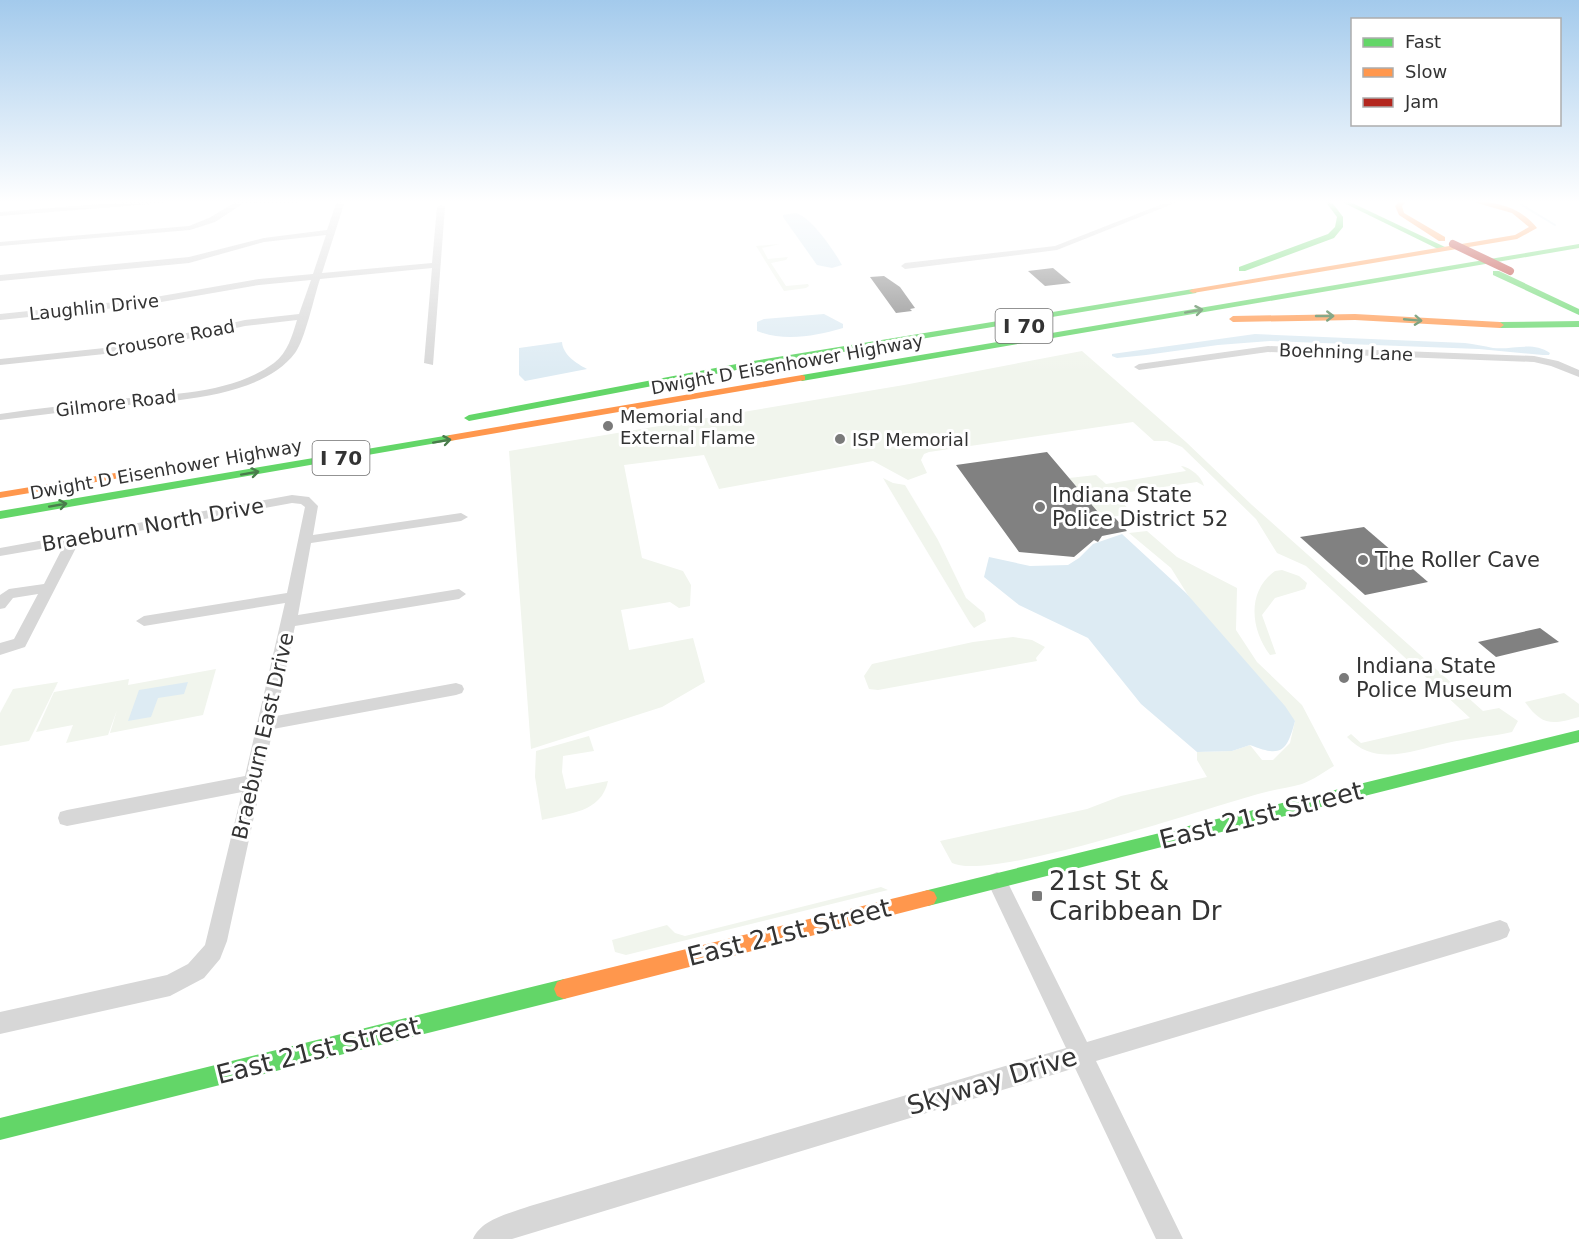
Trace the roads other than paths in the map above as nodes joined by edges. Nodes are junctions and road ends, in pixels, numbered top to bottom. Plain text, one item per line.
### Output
1 (193, 259) edge
2 (322, 259) edge
3 (437, 259) edge
4 (966, 259) edge
5 (1268, 259) edge
6 (1384, 259) edge
7 (1434, 259) edge
8 (1472, 259) edge
9 (1482, 259) edge
10 (1505, 259) edge
11 (437, 265) junction
12 (905, 266) dead end
13 (316, 277) junction
14 (0, 278) edge
15 (1579, 303) edge
16 (1579, 312) edge
17 (303, 316) junction
18 (1579, 316) edge
19 (0, 317) edge
20 (1016, 319) junction
21 (1531, 324) junction
22 (1579, 324) edge
23 (0, 362) edge
24 (429, 363) dead end
25 (1139, 367) dead end
26 (1579, 374) edge
27 (681, 401) junction
28 (0, 417) edge
29 (199, 463) dead end
30 (0, 495) edge
31 (306, 501) joint
32 (0, 515) edge
33 (461, 517) dead end
34 (74, 539) junction
35 (306, 540) junction
36 (0, 552) edge
37 (49, 588) junction
38 (459, 594) dead end
39 (294, 597) junction
40 (0, 604) edge
41 (144, 621) dead end
42 (289, 622) junction
43 (0, 649) edge
44 (456, 689) dead end
45 (266, 724) junction
46 (1579, 736) edge
47 (253, 782) junction
48 (67, 818) dead end
49 (997, 881) junction
50 (1500, 930) dead end
51 (0, 1023) edge
52 (1081, 1055) junction
53 (0, 1129) edge
54 (486, 1239) edge
55 (1170, 1239) edge

1 - 14 street
2 - 13 street, Gilmore Road
3 - 11 street
4 - 12 street
5 - 20 main road
6 - 20 main road
7 - 20 main road, Dwight D Eisenhower Highway / I 70
8 - 16 main road
9 - 15 main road, bridge
27 -> 10 main road, Dwight D Eisenhower Highway / I 70
11 - 13 street, Laughlin Drive
11 - 24 street
13 - 17 street, Gilmore Road
13 - 19 street, Laughlin Drive
17 - 23 street, Crousore Road
17 - 28 street, Gilmore Road
18 - 21 main road
21 - 22 main road
27 -> 21 main road
25 - 26 street, Boehning Lane
32 -> 27 main road, Dwight D Eisenhower Highway / I 70
29 - 30 main road, Dwight D Eisenhower Highway
31 - 34 street, Braeburn North Drive
31 - 35 street, Braeburn East Drive
33 - 35 street
34 - 36 street, Braeburn North Drive
34 - 37 street
35 - 39 street, Braeburn East Drive
37 - 40 street
37 - 43 street
38 - 42 street
39 - 41 street
39 - 42 street, Braeburn East Drive
42 - 45 street, Braeburn East Drive
44 - 45 street
45 - 47 street, Braeburn East Drive
46 - 49 main road, East 21st Street
47 - 48 street
47 - 51 street, Braeburn East Drive
49 - 52 street
49 - 53 main road, East 21st Street
50 - 52 street, Skyway Drive
52 - 54 street, Skyway Drive
52 - 55 street

